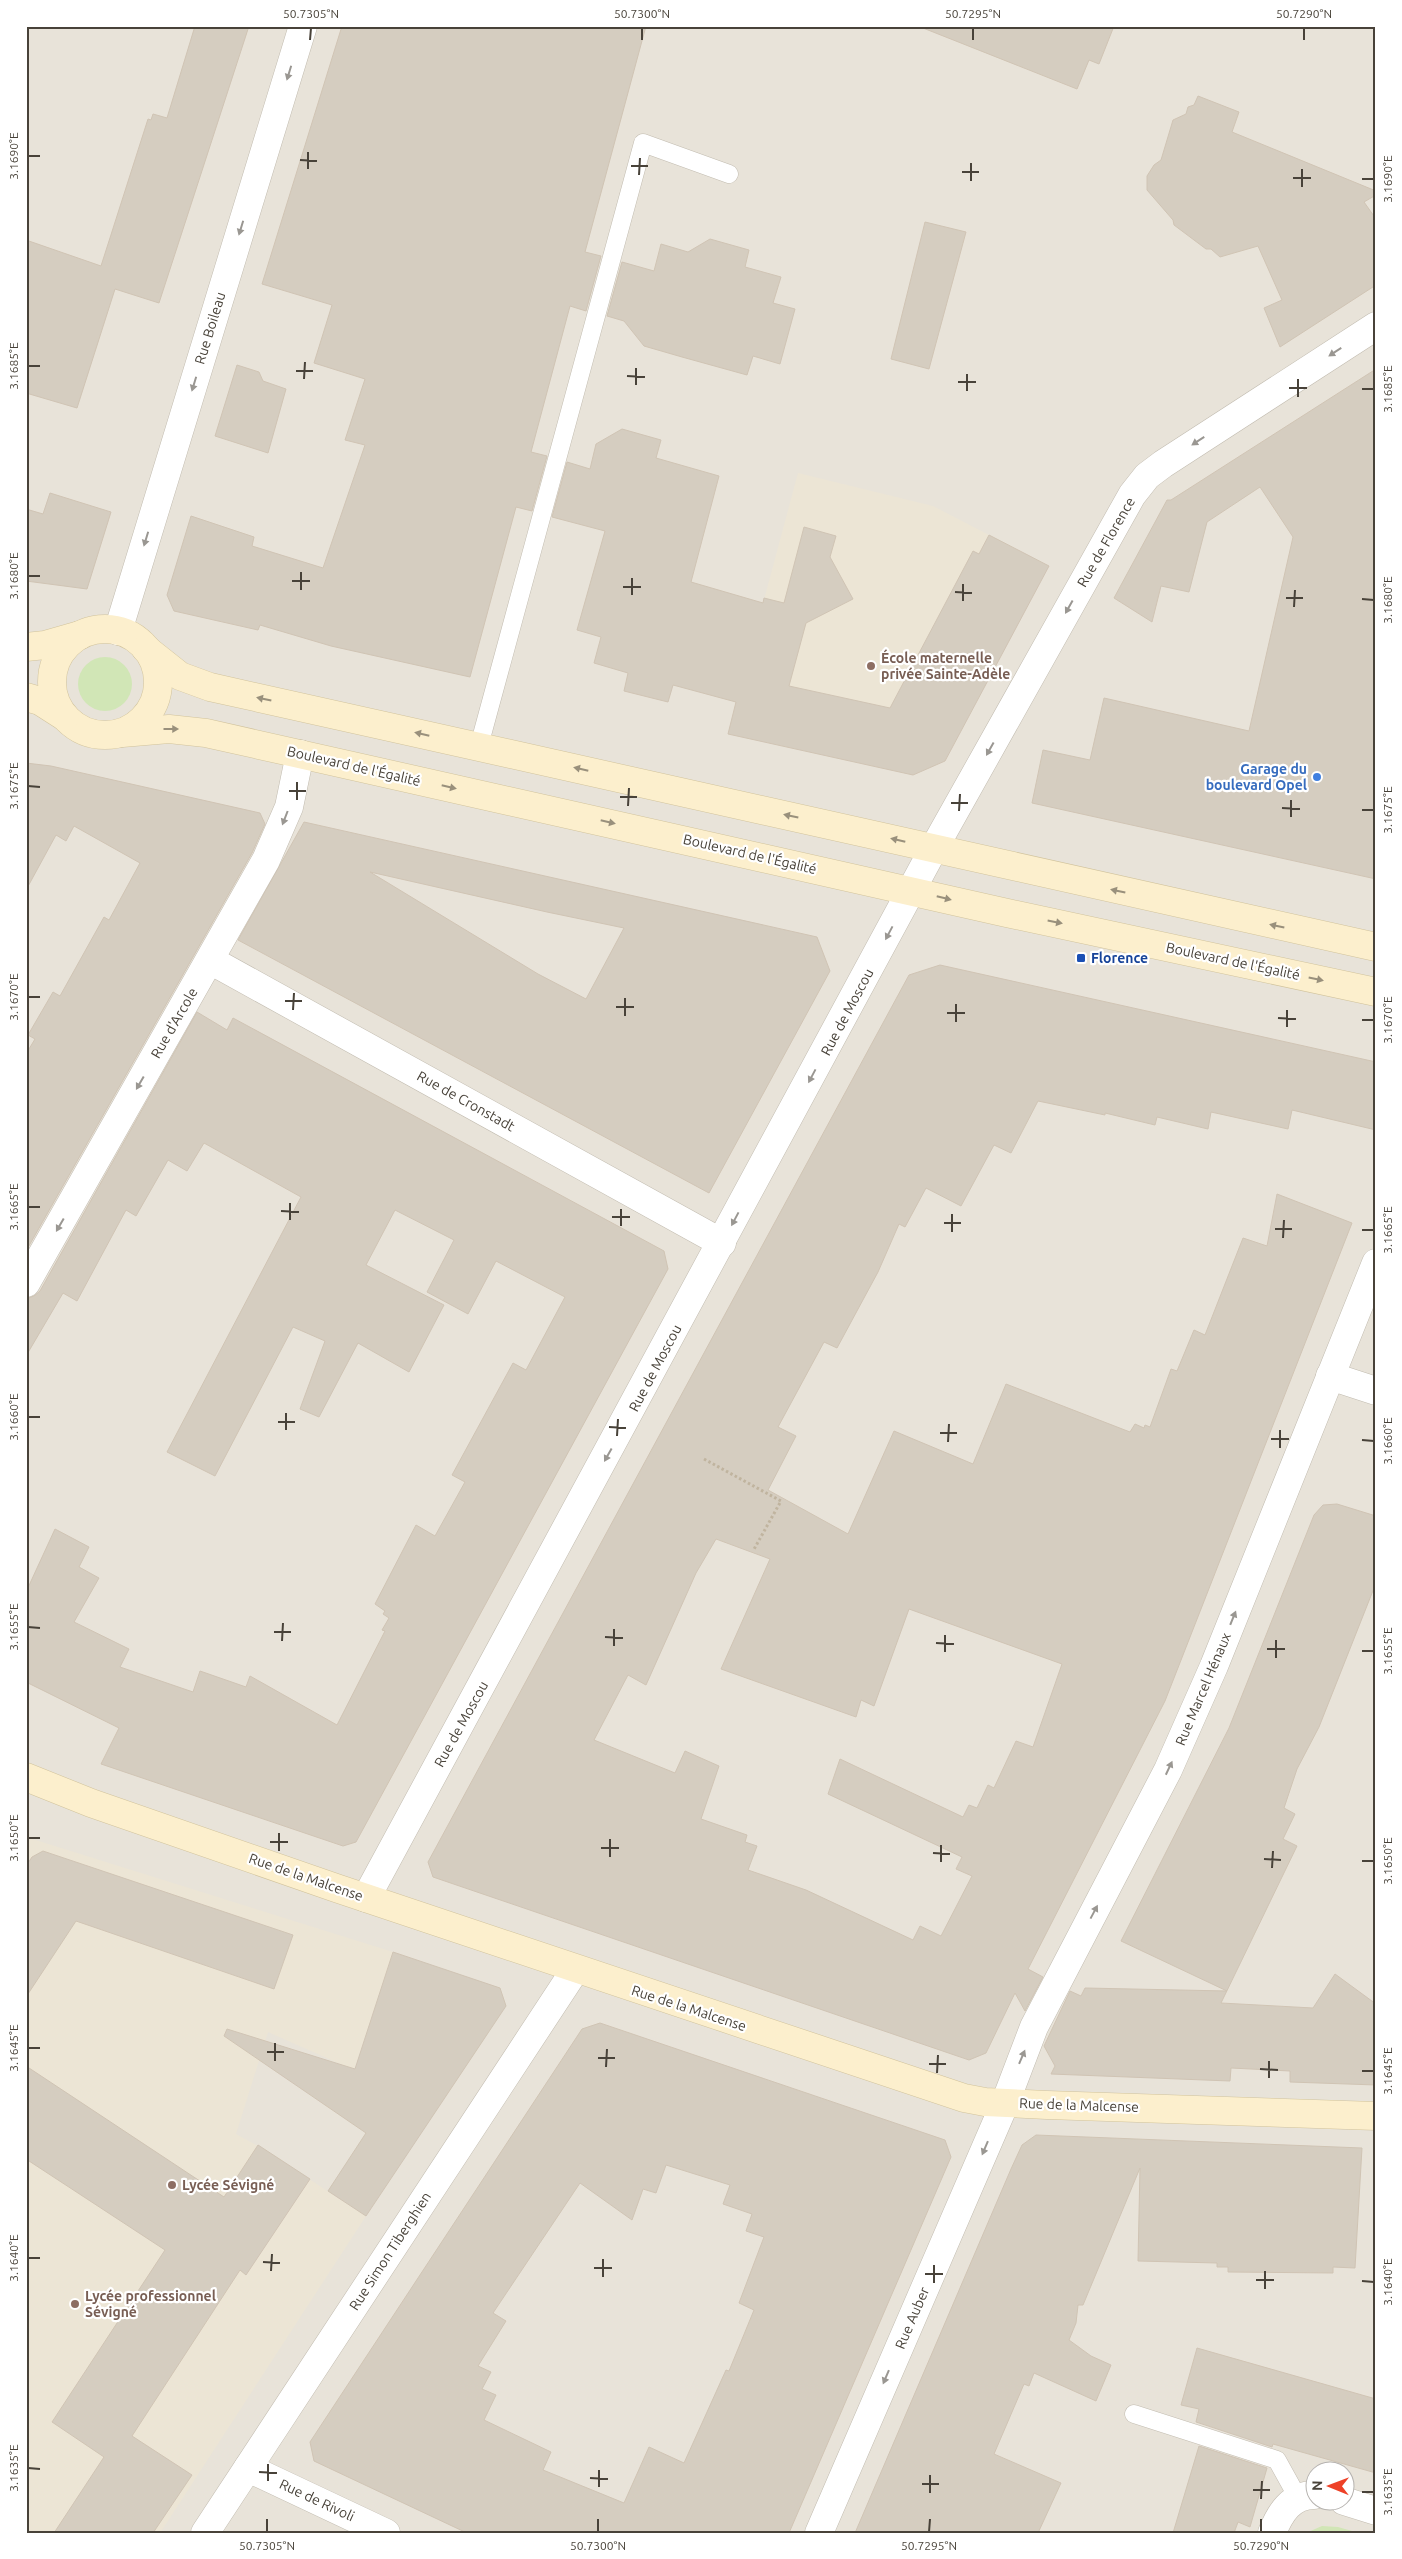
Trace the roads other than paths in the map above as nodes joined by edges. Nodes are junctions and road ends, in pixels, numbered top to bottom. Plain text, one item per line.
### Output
1 (303, 26) edge
2 (729, 174) dead end
3 (1376, 326) edge
4 (118, 631) junction
5 (84, 634) junction
6 (26, 647) edge
7 (146, 649) junction
8 (26, 697) edge
9 (65, 717) junction
10 (122, 732) junction
11 (479, 746) junction
12 (300, 754) junction
13 (934, 848) junction
14 (912, 890) junction
15 (1376, 947) edge
16 (210, 960) junction
17 (1376, 992) edge
18 (722, 1243) junction
19 (1376, 1263) edge
20 (26, 1283) edge
21 (1330, 1376) junction
22 (1376, 1391) edge
23 (26, 1777) edge
24 (366, 1898) junction
25 (575, 1970) junction
26 (1004, 2103) junction
27 (1376, 2116) edge
28 (1134, 2414) dead end
29 (248, 2468) junction
30 (1304, 2494) edge
31 (1304, 2497) edge
32 (1354, 2505) edge
33 (1376, 2511) edge
34 (205, 2533) edge
35 (386, 2533) edge
36 (820, 2533) edge
37 (1272, 2533) edge

1 -> 4 street, Rue Boileau
2 - 11 lane
3 -> 13 street, Rue de Florence
4 - 5 main road
4 - 7 main road
5 - 6 main road
5 - 9 main road
7 - 10 main road
11 -> 7 main road
8 - 9 main road
9 - 10 main road
10 -> 12 main road, Boulevard de l'Égalité
13 -> 11 main road
12 -> 14 main road, Boulevard de l'Égalité
12 -> 16 street, Rue d'Arcole
13 - 14 street, Rue de Florence
15 -> 13 main road
14 -> 17 main road, Boulevard de l'Égalité
14 -> 18 street, Rue de Moscou
16 - 18 street, Rue de Cronstadt
16 -> 20 street, Rue d'Arcole
18 -> 24 street, Rue de Moscou
19 - 21 street, Rue Marcel Hénaux
21 - 22 street
26 -> 21 street, Rue Marcel Hénaux
23 - 24 main road, Rue de la Malcense
24 - 25 main road, Rue de la Malcense
25 - 26 main road, Rue de la Malcense
25 - 29 street, Rue Simon Tiberghien
26 - 27 main road, Rue de la Malcense
26 -> 36 street, Rue Auber
28 - 30 lane
29 - 34 street, Rue Simon Tiberghien
29 - 35 street, Rue de Rivoli
31 - 37 street
32 - 33 street

